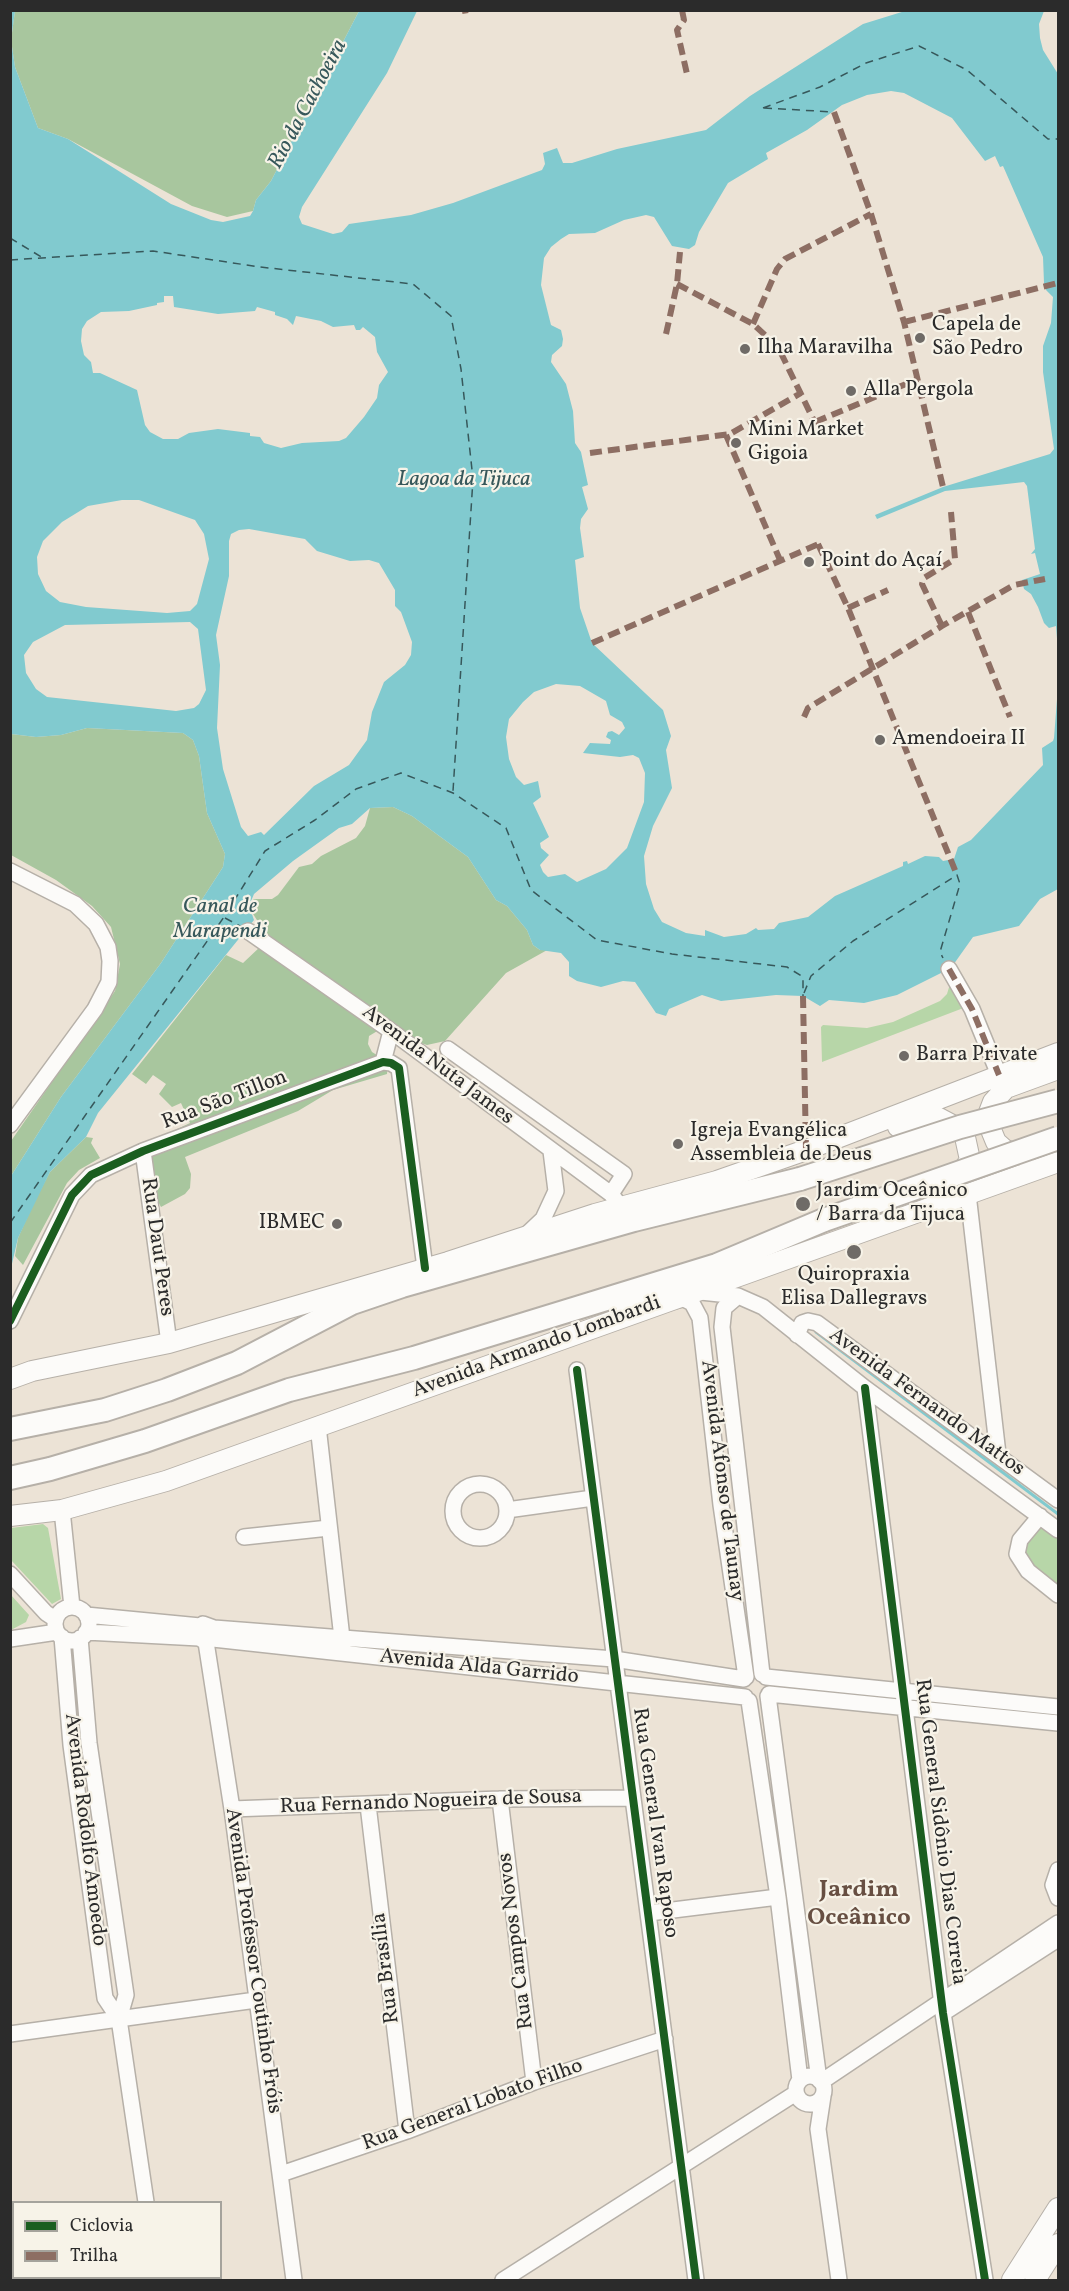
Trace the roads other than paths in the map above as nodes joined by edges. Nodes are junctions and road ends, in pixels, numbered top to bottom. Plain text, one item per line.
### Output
1 (10, 871) edge
2 (248, 931) dead end
3 (949, 969) dead end
4 (392, 1031) junction
5 (448, 1049) dead end
6 (1059, 1053) edge
7 (430, 1060) junction
8 (383, 1062) junction
9 (399, 1068) junction
10 (1059, 1069) edge
11 (999, 1075) junction
12 (1059, 1101) edge
13 (10, 1125) edge
14 (1059, 1138) edge
15 (1059, 1148) edge
16 (143, 1151) junction
17 (551, 1151) junction
18 (1059, 1162) edge
19 (717, 1181) junction
20 (968, 1194) junction
21 (616, 1201) junction
22 (524, 1236) junction
23 (479, 1264) junction
24 (425, 1268) junction
25 (757, 1269) junction
26 (340, 1292) junction
27 (686, 1294) junction
28 (738, 1296) junction
29 (10, 1321) edge
30 (797, 1335) junction
31 (169, 1343) junction
32 (577, 1370) dead end
33 (16, 1372) edge
34 (201, 1377) junction
35 (865, 1388) junction
36 (224, 1414) junction
37 (318, 1426) junction
38 (12, 1429) edge
39 (998, 1454) junction
40 (10, 1478) edge
41 (593, 1498) junction
42 (1059, 1500) edge
43 (62, 1510) junction
44 (507, 1510) dead end
45 (10, 1516) edge
46 (1040, 1516) junction
47 (329, 1528) junction
48 (1059, 1530) edge
49 (244, 1537) dead end
50 (10, 1574) edge
51 (1059, 1595) edge
52 (72, 1607) junction
53 (86, 1616) junction
54 (58, 1630) junction
55 (83, 1635) junction
56 (206, 1635) junction
57 (342, 1637) junction
58 (10, 1639) edge
59 (344, 1654) junction
60 (614, 1659) junction
61 (755, 1677) junction
62 (616, 1682) junction
63 (769, 1695) junction
64 (903, 1698) junction
65 (747, 1699) junction
66 (1059, 1707) edge
67 (1059, 1723) edge
68 (89, 1743) junction
69 (72, 1745) junction
70 (631, 1798) junction
71 (500, 1799) junction
72 (368, 1805) junction
73 (232, 1809) junction
74 (1059, 1870) edge
75 (778, 1897) junction
76 (1059, 1898) edge
77 (649, 1913) junction
78 (1059, 1923) edge
79 (1059, 1940) edge
80 (256, 2000) junction
81 (943, 2007) junction
82 (119, 2019) junction
83 (10, 2034) edge
84 (665, 2039) junction
85 (534, 2082) junction
86 (822, 2087) junction
87 (801, 2095) junction
88 (818, 2129) junction
89 (407, 2131) junction
90 (681, 2171) junction
91 (281, 2174) junction
92 (146, 2201) edge
93 (1059, 2208) edge
94 (1059, 2244) edge
95 (10, 2270) edge
96 (12, 2280) edge
97 (294, 2280) edge
98 (503, 2280) edge
99 (517, 2280) edge
100 (696, 2280) edge
101 (839, 2280) edge
102 (985, 2280) edge
103 (1012, 2280) edge
104 (1035, 2280) edge

1 - 13 street
2 - 4 street, Avenida Nuta James
3 - 11 street
4 - 7 street, Avenida Nuta James
4 - 8 street
5 - 21 street
6 - 11 main road
7 - 9 street
7 - 17 street, Avenida Nuta James
8 - 9 street
8 - 16 street, Rua São Tillon
9 - 24 street
10 - 15 main road
11 - 19 main road
12 - 23 highway, bridge
14 - 36 highway, Avenida Armando Lombardi, bridge
16 - 29 street, Rua São Tillon
16 - 31 street, Rua Daut Peres
17 - 21 street, Avenida Nuta James
17 - 22 street
18 - 20 main road, Avenida Armando Lombardi
19 - 21 main road
19 - 25 main road
20 - 25 main road, Avenida Armando Lombardi
20 - 39 street
21 - 22 main road
22 - 23 highway
22 - 24 main road
23 - 34 highway
24 - 26 main road
25 - 27 main road, Avenida Armando Lombardi
26 - 31 main road
26 - 34 highway
27 - 28 street, Avenida Fernando Mattos
27 - 36 highway
27 - 37 main road, Avenida Armando Lombardi
27 - 61 street, Avenida Afonso de Taunay
28 - 30 street, Avenida Fernando Mattos
28 - 61 street, Avenida Afonso de Taunay
30 - 35 street, Avenida Fernando Mattos
30 - 39 street, Avenida Fernando Mattos
31 - 33 main road
32 - 41 street, Rua General Ivan Raposo
34 - 38 highway
35 - 46 street, Avenida Fernando Mattos
35 - 64 street, Rua General Sidônio Dias Correia
36 - 40 highway, Avenida Armando Lombardi
37 - 43 main road, Avenida Armando Lombardi
37 - 47 street
39 - 42 street, Avenida Fernando Mattos
41 - 44 street
41 - 60 street, Rua General Ivan Raposo
43 - 45 main road, Avenida Armando Lombardi
43 - 52 street
46 - 48 street, Avenida Fernando Mattos
46 - 51 street
47 - 49 street
47 - 57 street
50 - 54 street
52 - 53 street
52 - 54 street
53 - 55 street
53 - 56 street, Avenida Alda Garrido
54 - 55 street
54 - 58 street
54 - 69 street, Avenida Rodolfo Amoedo
55 - 56 street, Avenida Alda Garrido
55 - 68 street, Avenida Rodolfo Amoedo
56 - 57 street, Avenida Alda Garrido
56 - 59 street, Avenida Alda Garrido
56 - 73 street, Avenida Professor Coutinho Fróis
57 - 59 street
57 - 60 street, Avenida Alda Garrido
59 - 62 street, Avenida Alda Garrido
60 - 61 street, Avenida Alda Garrido
60 - 62 street, Rua General Ivan Raposo
61 - 63 street
61 - 64 street, Avenida Alda Garrido
61 - 65 street
62 - 65 street, Avenida Alda Garrido
62 - 70 street, Rua General Ivan Raposo
63 - 64 street, Avenida Alda Garrido
63 - 65 street
63 - 86 street
64 - 66 street, Avenida Alda Garrido
64 - 67 street, Avenida Alda Garrido
64 - 81 street, Rua General Sidônio Dias Correia
65 - 75 street
68 - 69 street
68 - 82 street, Avenida Rodolfo Amoedo
69 - 82 street, Avenida Rodolfo Amoedo
70 - 71 street, Rua Fernando Nogueira de Sousa
70 - 77 street, Rua General Ivan Raposo
71 - 72 street, Rua Fernando Nogueira de Sousa
71 - 85 street, Rua Campos Novos
72 - 73 street, Rua Fernando Nogueira de Sousa
72 - 89 street, Rua Brasília
73 - 80 street, Avenida Professor Coutinho Fróis
74 - 76 street
75 - 77 street
75 - 87 street
77 - 84 street, Rua General Ivan Raposo
78 - 81 street
79 - 81 street
80 - 82 street
80 - 91 street, Avenida Professor Coutinho Fróis
81 - 86 street
81 - 102 street, Rua General Sidônio Dias Correia
82 - 83 street
82 - 92 street, Avenida Rodolfo Amoedo
84 - 85 street, Rua General Lobato Filho
84 - 90 street, Rua General Ivan Raposo
85 - 89 street, Rua General Lobato Filho
86 - 87 street
86 - 87 street
86 - 88 street
87 - 88 street
87 - 90 street
88 - 101 street
89 - 91 street, Rua General Lobato Filho
90 - 98 street
90 - 99 street
90 - 100 street, Rua General Ivan Raposo
91 - 97 street, Avenida Professor Coutinho Fróis
93 - 103 main road
94 - 104 main road
95 - 96 street

